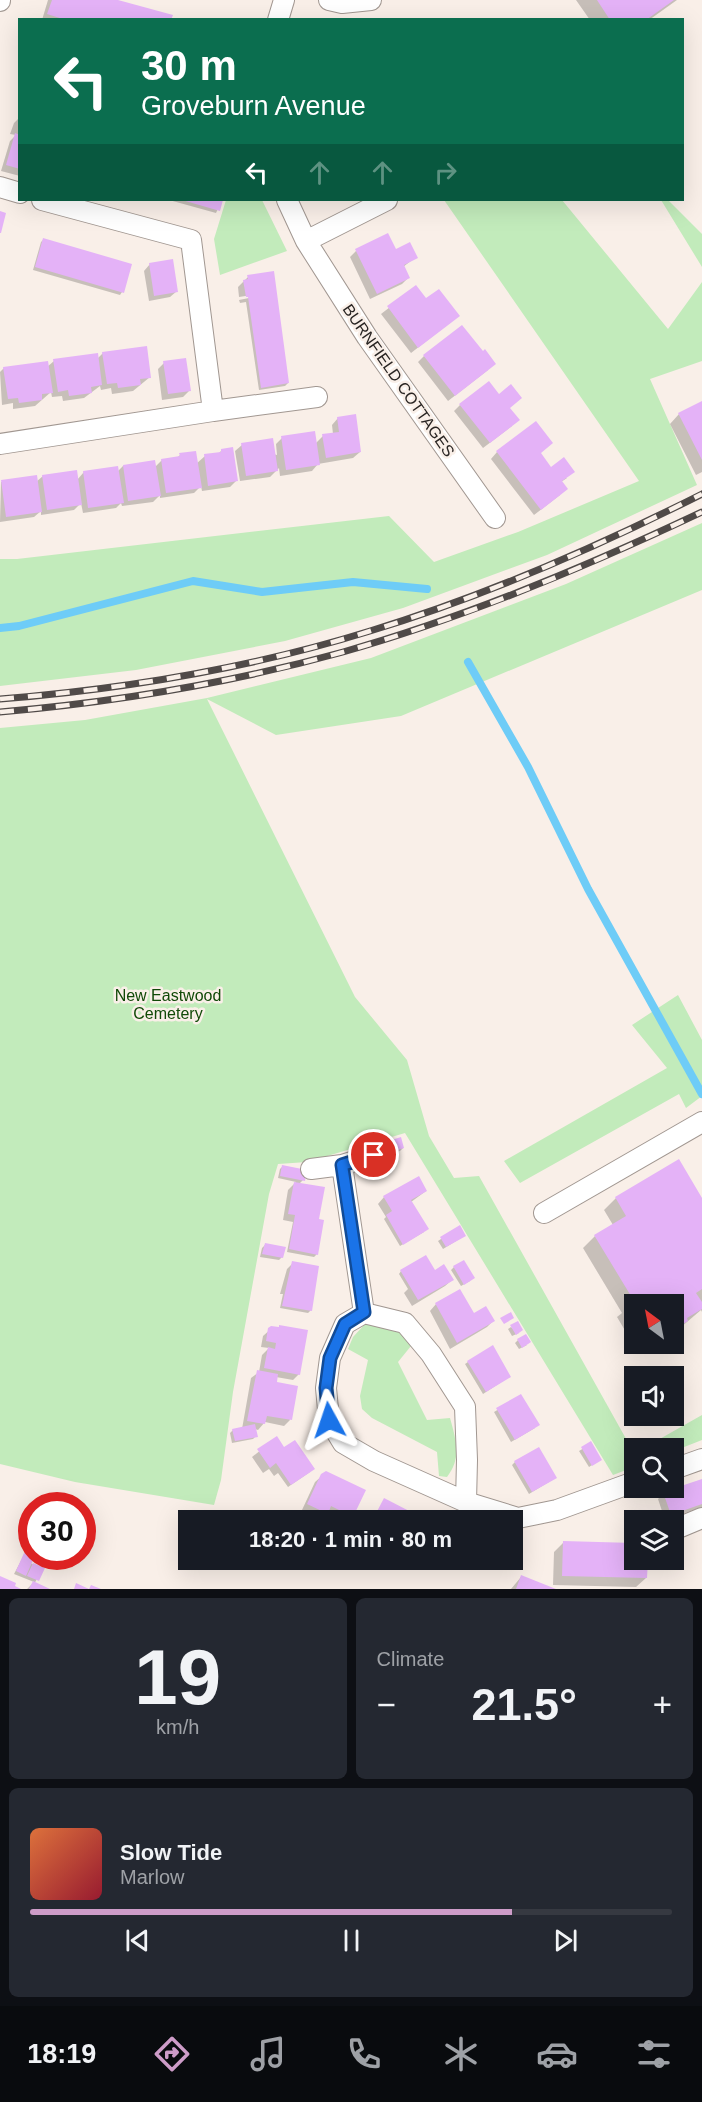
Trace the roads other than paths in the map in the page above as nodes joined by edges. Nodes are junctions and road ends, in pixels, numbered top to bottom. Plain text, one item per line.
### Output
1 (284, 0) edge
2 (330, 0) edge
3 (371, 0) edge
4 (279, 18) edge
5 (0, 187) edge
6 (18, 192) edge
7 (46, 201) edge
8 (287, 201) edge
9 (385, 201) edge
10 (306, 241) junction
11 (317, 397) dead end
12 (213, 411) junction
13 (0, 444) edge
14 (495, 518) dead end
15 (702, 1122) edge
16 (374, 1155) dead end
17 (342, 1165) junction
18 (311, 1169) dead end
19 (544, 1214) dead end
20 (364, 1312) junction
21 (702, 1459) edge
22 (684, 1465) edge
23 (624, 1486) edge
24 (466, 1502) junction
25 (702, 1518) edge
26 (684, 1526) edge

1 - 4 street
2 - 3 street
5 - 6 street
7 - 12 street
8 - 10 street, BURNFIELD COTTAGES
9 - 10 street
10 - 14 street, BURNFIELD COTTAGES
11 - 12 street
12 - 13 street
15 - 19 street
16 - 17 street
17 - 18 street
17 - 20 street
20 - 24 street
20 - 24 street
21 - 22 street
23 - 24 street
25 - 26 street

